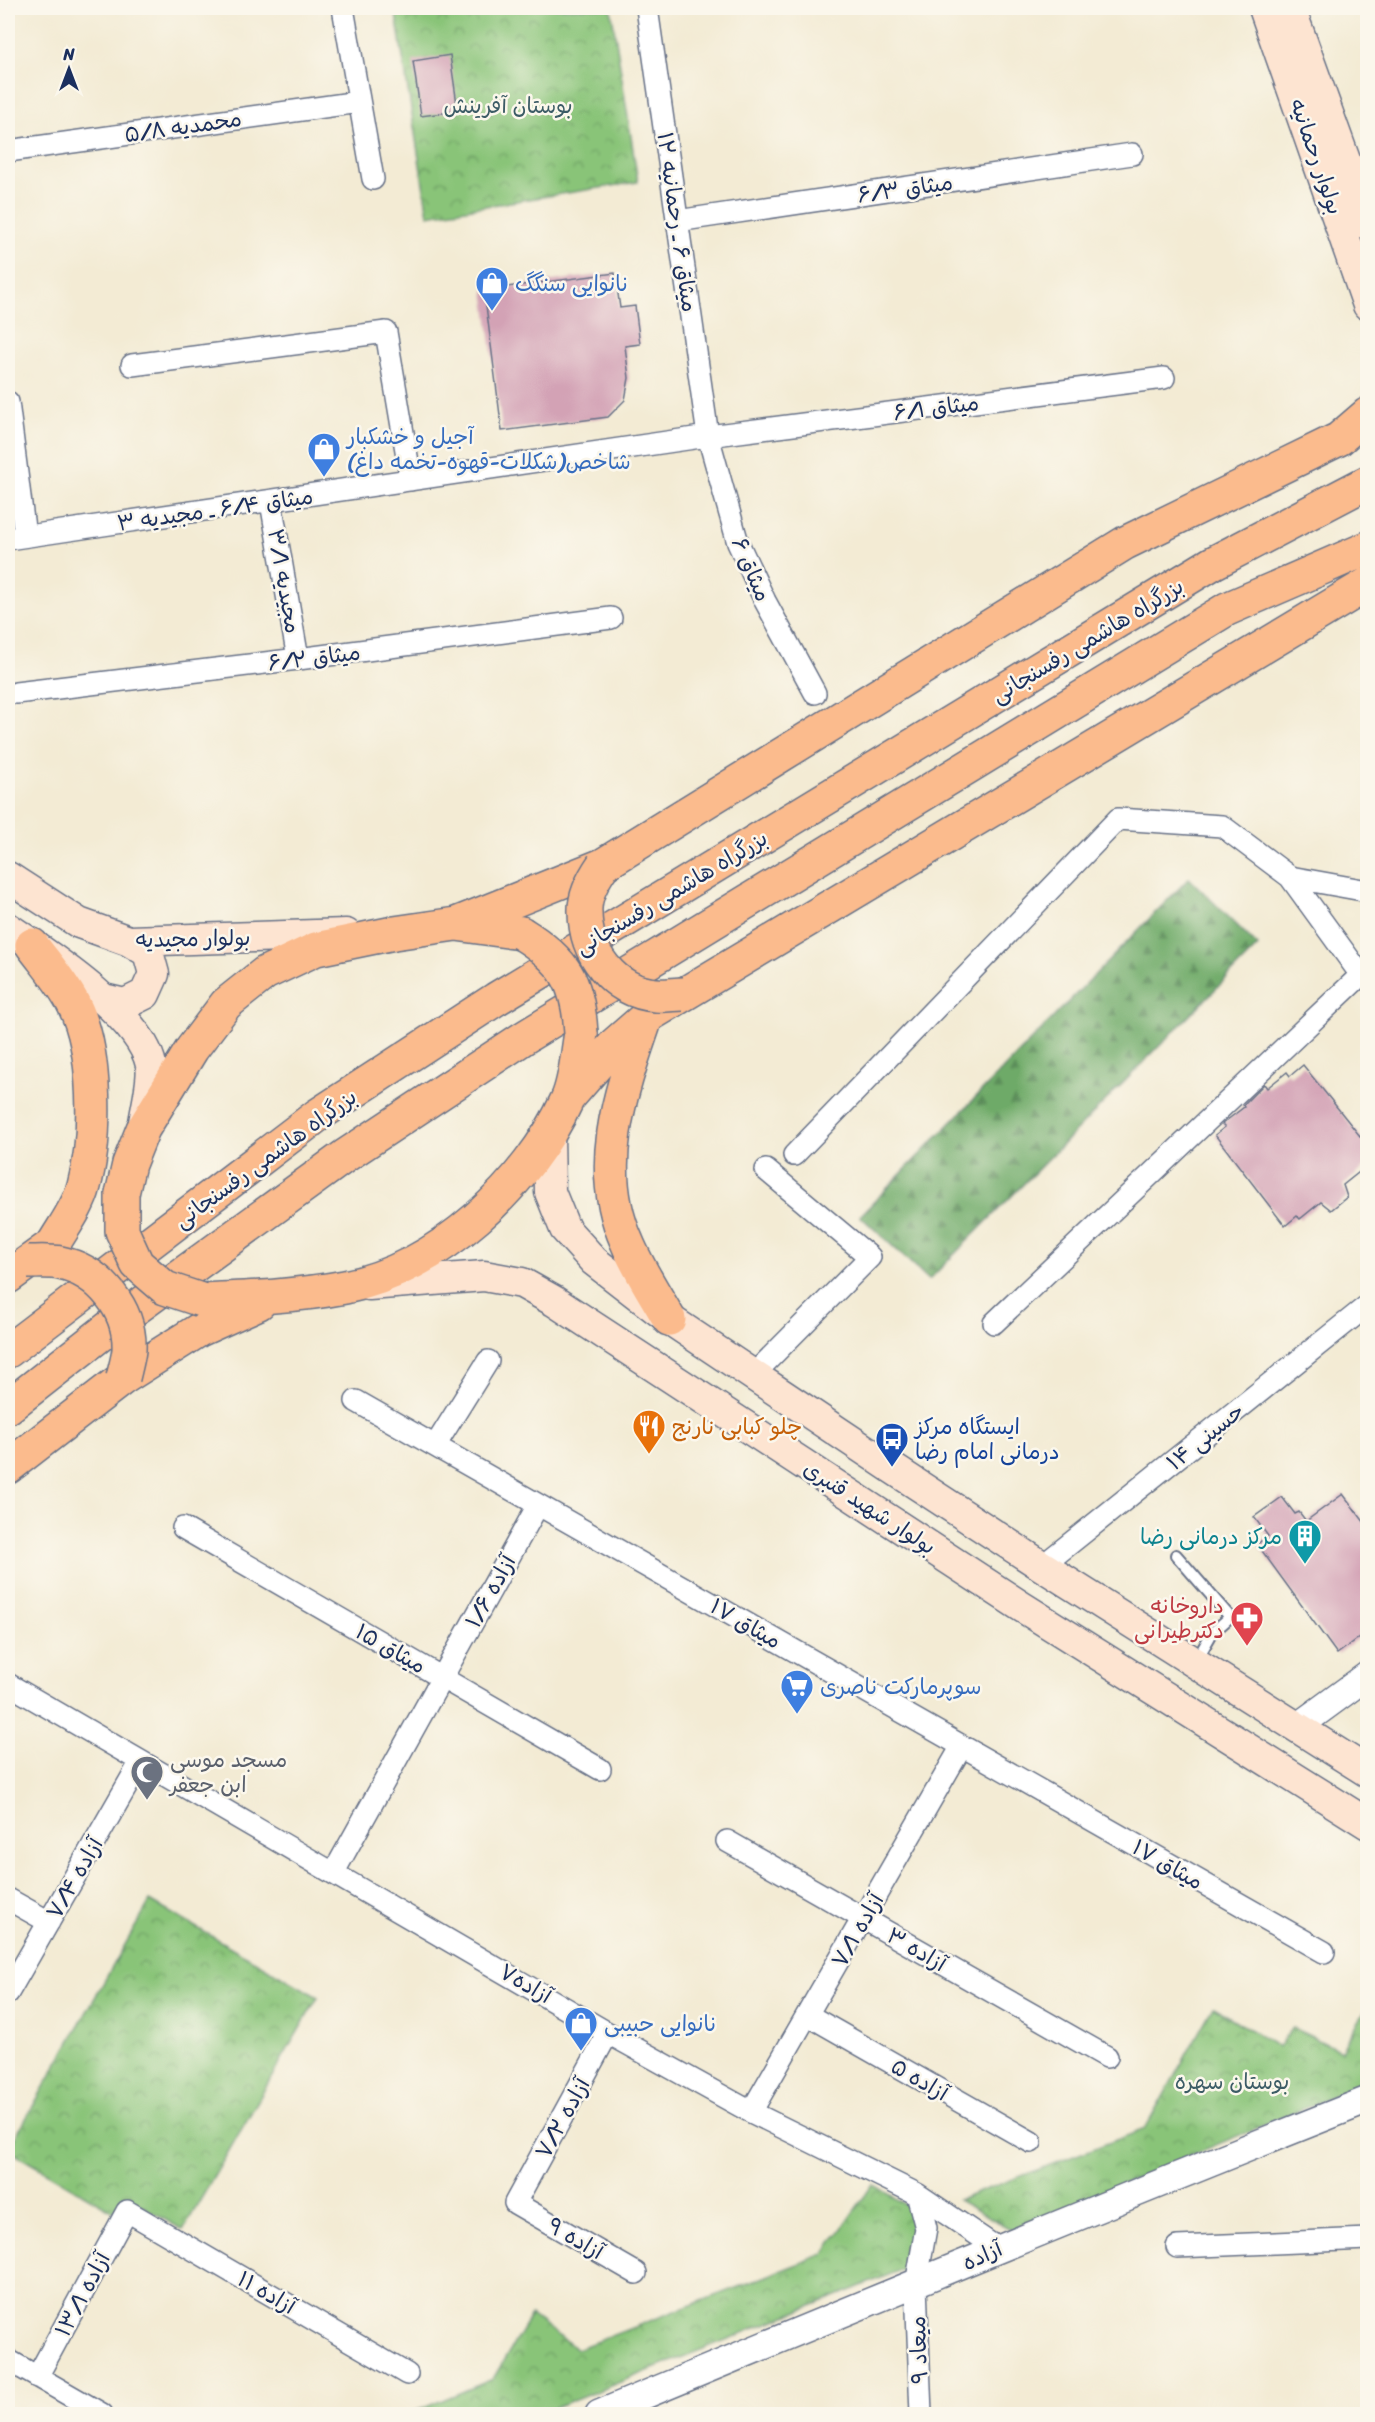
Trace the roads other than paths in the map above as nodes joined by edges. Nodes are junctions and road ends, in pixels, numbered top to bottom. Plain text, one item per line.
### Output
1 (343, 8) edge
2 (648, 8) edge
3 (1264, 8) edge
4 (1290, 8) edge
5 (359, 102) junction
6 (1323, 136) junction
7 (8, 151) edge
8 (1132, 154) dead end
9 (373, 179) dead end
10 (678, 221) junction
11 (1368, 225) edge
12 (1368, 305) edge
13 (132, 365) dead end
14 (1164, 378) dead end
15 (8, 402) edge
16 (1368, 414) edge
17 (708, 436) junction
18 (1353, 436) edge
19 (411, 480) junction
20 (1368, 482) edge
21 (271, 502) junction
22 (16, 538) edge
23 (1368, 548) edge
24 (1368, 584) edge
25 (1368, 600) edge
26 (611, 618) dead end
27 (298, 659) junction
28 (1244, 659) junction
29 (16, 693) dead end
30 (815, 693) dead end
31 (603, 866) junction
32 (8, 877) edge
33 (1290, 877) junction
34 (1368, 891) edge
35 (456, 924) junction
36 (394, 933) junction
37 (20, 937) edge
38 (129, 941) junction
39 (683, 994) junction
40 (104, 999) junction
41 (646, 1017) junction
42 (568, 1098) junction
43 (143, 1129) junction
44 (549, 1134) junction
45 (794, 1155) dead end
46 (766, 1170) dead end
47 (125, 1179) junction
48 (54, 1244) junction
49 (18, 1269) edge
50 (347, 1287) junction
51 (274, 1296) junction
52 (1368, 1305) edge
53 (669, 1319) junction
54 (994, 1323) dead end
55 (8, 1351) edge
56 (488, 1361) dead end
57 (753, 1375) junction
58 (123, 1378) junction
59 (356, 1401) dead end
60 (8, 1407) edge
61 (435, 1446) junction
62 (8, 1467) edge
63 (538, 1505) junction
64 (183, 1528) dead end
65 (1176, 1556) dead end
66 (1042, 1566) junction
67 (1019, 1605) junction
68 (1197, 1664) junction
69 (1368, 1676) edge
70 (441, 1677) junction
71 (8, 1684) edge
72 (1297, 1727) junction
73 (962, 1746) junction
74 (140, 1763) junction
75 (600, 1769) dead end
76 (1368, 1772) edge
77 (1368, 1824) edge
78 (727, 1841) dead end
79 (334, 1872) junction
80 (8, 1899) edge
81 (863, 1918) junction
82 (49, 1922) junction
83 (1324, 1952) dead end
84 (8, 1993) edge
85 (808, 2015) junction
86 (608, 2033) junction
87 (1107, 2057) dead end
88 (1368, 2100) edge
89 (751, 2112) junction
90 (1031, 2142) dead end
91 (916, 2194) junction
92 (515, 2203) joint
93 (127, 2211) joint
94 (1368, 2240) edge
95 (1177, 2247) dead end
96 (996, 2248) junction
97 (636, 2273) dead end
98 (916, 2285) junction
99 (8, 2360) edge
100 (407, 2374) dead end
101 (37, 2377) junction
102 (102, 2415) edge
103 (599, 2415) edge
104 (921, 2415) edge

1 - 5 street
2 - 10 street, میثاق ۶ ـ رحمانیه ۱۲
3 - 6 main road, بولوار رحمانیه
4 - 6 main road, بولوار رحمانیه
5 - 7 street, محمدیه ۵/۸
5 - 9 street
6 - 11 main road, بولوار رحمانیه
6 - 12 main road, بولوار رحمانیه
8 - 10 street, میثاق ۶/۳
10 - 17 street, میثاق ۶ ـ رحمانیه ۱۲
13 - 19 street
14 - 17 street, میثاق ۶/۱
15 - 22 street
16 - 18 highway
17 - 19 street, میثاق ۶/۴ ـ مجیدیه ۳
17 - 30 street, میثاق ۶
18 - 31 highway
19 - 21 street, میثاق ۶/۴ ـ مجیدیه ۳
20 - 55 highway, بزرگراه هاشمی رفسنجانی
21 - 22 street, میثاق ۶/۴ ـ مجیدیه ۳
21 - 27 street, مجیدیه ۳/۱
23 - 60 highway, بزرگراه هاشمی رفسنجانی
24 - 28 highway
25 - 28 street
26 - 27 street, میثاق ۶/۲
27 - 29 street, میثاق ۶/۲
28 - 39 highway
31 - 35 highway
31 - 39 highway, bridge
32 - 38 main road, بولوار مجیدیه
33 - 34 street
33 - 45 street
33 - 54 street
35 - 36 highway
35 - 42 highway, bridge
36 - 38 main road, بولوار مجیدیه
36 - 43 highway
37 - 40 main road
37 - 48 highway
38 - 40 main road
39 - 41 highway
40 - 43 main road
41 - 42 highway
41 - 53 highway
42 - 44 highway
43 - 47 highway
44 - 50 highway
44 - 53 main road, بولوار شهید قنبری
46 - 57 street
47 - 48 highway
47 - 51 highway, bridge
48 - 49 highway
49 - 58 highway, bridge
50 - 51 highway
50 - 67 main road, بولوار شهید قنبری
51 - 58 highway
52 - 66 street, حسینی ۱۴
53 - 57 main road, بولوار شهید قنبری
56 - 61 street
57 - 66 main road, بولوار شهید قنبری
58 - 62 highway
59 - 61 street, میثاق ۱۷
61 - 63 street, میثاق ۱۷
63 - 70 street, آزاده ۱/۶
63 - 73 street, میثاق ۱۷
64 - 70 street, میثاق ۱۵
65 - 68 lane
66 - 67 main road
66 - 68 main road, بولوار شهید قنبری
67 - 77 main road, بولوار شهید قنبری
68 - 72 main road, بولوار شهید قنبری
69 - 72 street
70 - 75 street, میثاق ۱۵
70 - 79 street, آزاده ۱/۶
71 - 74 street, آزاده۷
72 - 76 main road, بولوار شهید قنبری
73 - 81 street, آزاده ۷/۱
73 - 83 street, میثاق ۱۷
74 - 79 street, آزاده۷
74 - 82 street, آزاده ۷/۴
78 - 81 street, آزاده ۳
79 - 86 street, آزاده۷
80 - 82 street
81 - 85 street, آزاده ۷/۱
81 - 87 street, آزاده ۳
82 - 84 street, آزاده ۷/۴
85 - 89 street, آزاده ۷/۱
85 - 90 street, آزاده ۵
86 - 89 street, آزاده۷
86 - 92 street, آزاده ۷/۲
88 - 96 street, آزاده
89 - 91 street, آزاده۷
91 - 96 street, آزاده۷
91 - 98 street, میعاد ۹
92 - 97 street, آزاده ۹
93 - 100 street, آزاده ۱۱
93 - 101 street, آزاده ۱۳/۱
94 - 95 street
96 - 98 street, آزاده
98 - 103 street, آزاده
98 - 104 street, میعاد ۹
99 - 101 street
101 - 102 street

